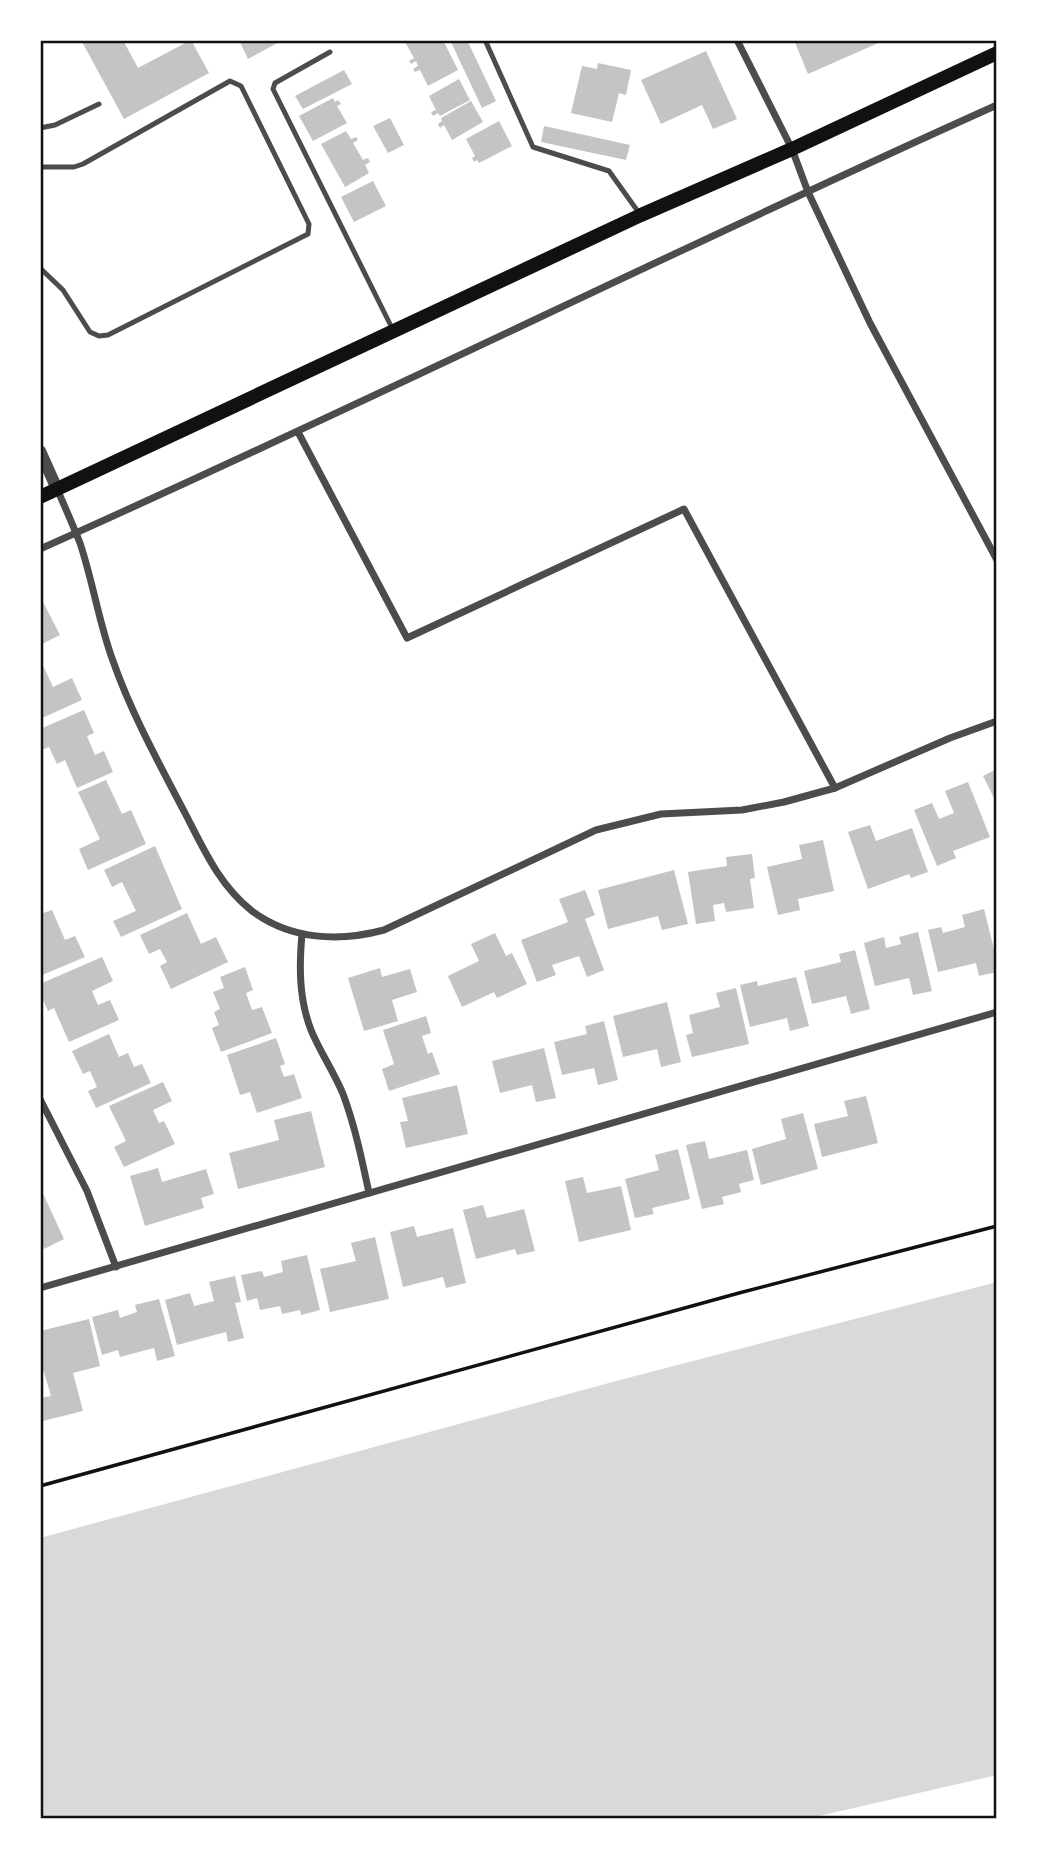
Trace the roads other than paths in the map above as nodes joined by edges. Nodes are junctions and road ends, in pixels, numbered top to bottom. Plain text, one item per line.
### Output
1 (485, 40) edge
2 (737, 40) edge
3 (330, 52) dead end
4 (997, 53) edge
5 (99, 104) dead end
6 (997, 105) edge
7 (40, 128) edge
8 (792, 149) junction
9 (40, 167) edge
10 (808, 192) junction
11 (640, 215) junction
12 (40, 268) edge
13 (394, 331) junction
14 (298, 432) junction
15 (40, 451) edge
16 (57, 489) junction
17 (40, 496) edge
18 (76, 533) junction
19 (40, 549) edge
20 (997, 560) edge
21 (997, 721) edge
22 (835, 788) junction
23 (302, 934) junction
24 (997, 1012) edge
25 (40, 1099) edge
26 (369, 1193) junction
27 (116, 1266) junction
28 (40, 1288) edge

1 - 11 lane
2 - 8 street
3 - 13 lane
4 - 8 main road
5 - 7 lane
6 - 10 street
8 - 10 street
8 - 11 main road
9 - 12 lane
10 - 14 street
10 - 20 street
11 - 13 main road
13 - 16 main road
14 - 18 street
14 - 22 street
15 - 16 street
16 - 17 main road
16 - 18 street
18 - 19 street
18 - 23 street
21 - 22 street
22 - 23 street
23 - 26 street
24 - 26 street
25 - 27 street
26 - 27 street
27 - 28 street

